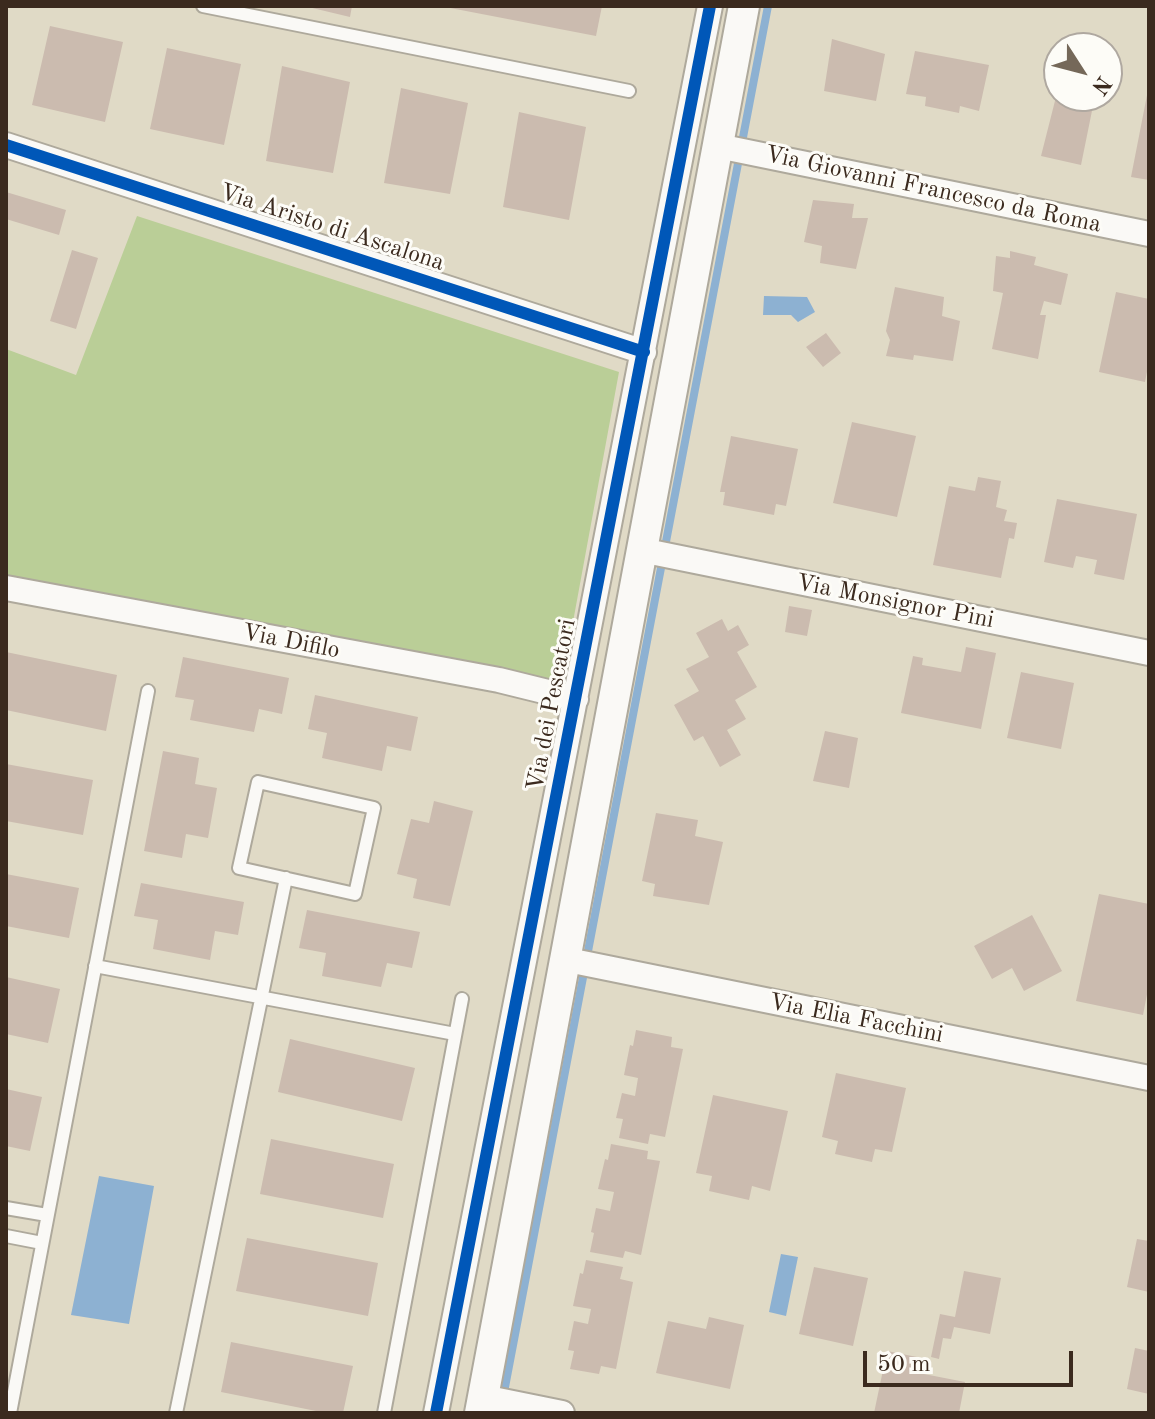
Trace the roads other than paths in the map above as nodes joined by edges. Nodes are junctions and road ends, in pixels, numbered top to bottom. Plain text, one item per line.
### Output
1 (203, 6) edge
2 (710, 6) edge
3 (744, 6) edge
4 (264, 11) edge
5 (629, 91) dead end
6 (6, 145) edge
7 (727, 148) junction
8 (1149, 234) edge
9 (644, 352) junction
10 (648, 551) junction
11 (6, 588) edge
12 (1149, 653) edge
13 (148, 691) dead end
14 (576, 699) junction
15 (286, 878) junction
16 (570, 961) junction
17 (95, 966) junction
18 (261, 997) junction
19 (462, 999) dead end
20 (455, 1034) junction
21 (1149, 1078) edge
22 (6, 1208) edge
23 (47, 1215) junction
24 (6, 1236) edge
25 (42, 1243) junction
26 (481, 1405) edge
27 (10, 1413) edge
28 (176, 1413) edge
29 (384, 1413) edge
30 (436, 1413) edge
31 (562, 1413) edge

1 - 4 lane
2 - 9 street, Via dei Pescatori
3 - 7 street
4 - 5 lane
6 - 9 street, Via Aristo di Ascalona
7 - 8 street, Via Giovanni Francesco da Roma
7 - 10 street
9 - 14 street, Via dei Pescatori
10 - 12 street, Via Monsignor Pini
10 - 16 street
11 - 14 street, Via Difilo
13 - 17 lane
14 - 30 street, Via dei Pescatori
15 - 15 lane
15 - 18 lane
16 - 21 street, Via Elia Facchini
16 - 26 street
17 - 18 lane
17 - 23 lane
18 - 20 lane
18 - 28 lane
19 - 20 lane
20 - 29 lane
22 - 23 lane
23 - 25 lane
24 - 25 lane
25 - 27 lane
26 - 31 street

